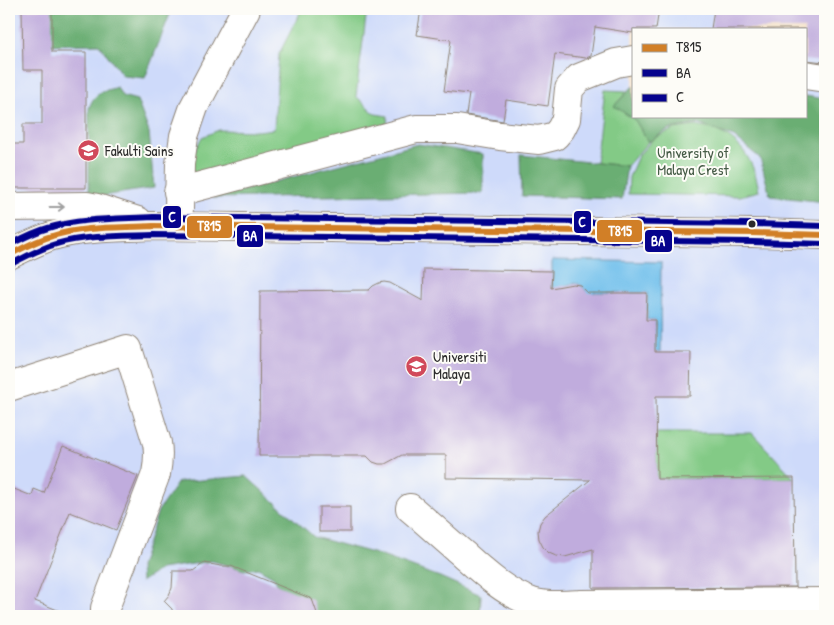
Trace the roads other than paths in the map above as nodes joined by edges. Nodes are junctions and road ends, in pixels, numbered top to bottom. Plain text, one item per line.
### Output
1 (246, 9) edge
2 (632, 60) edge
3 (806, 75) edge
4 (825, 78) edge
5 (178, 192) junction
6 (9, 207) edge
7 (166, 226) junction
8 (825, 235) edge
9 (9, 255) edge
10 (9, 387) edge
11 (410, 508) dead end
12 (825, 602) edge
13 (105, 616) edge

1 - 5 street
2 - 5 street
3 - 4 street
5 - 7 street
6 -> 7 street
7 - 8 street
7 - 9 street
10 - 13 street
11 - 12 street

